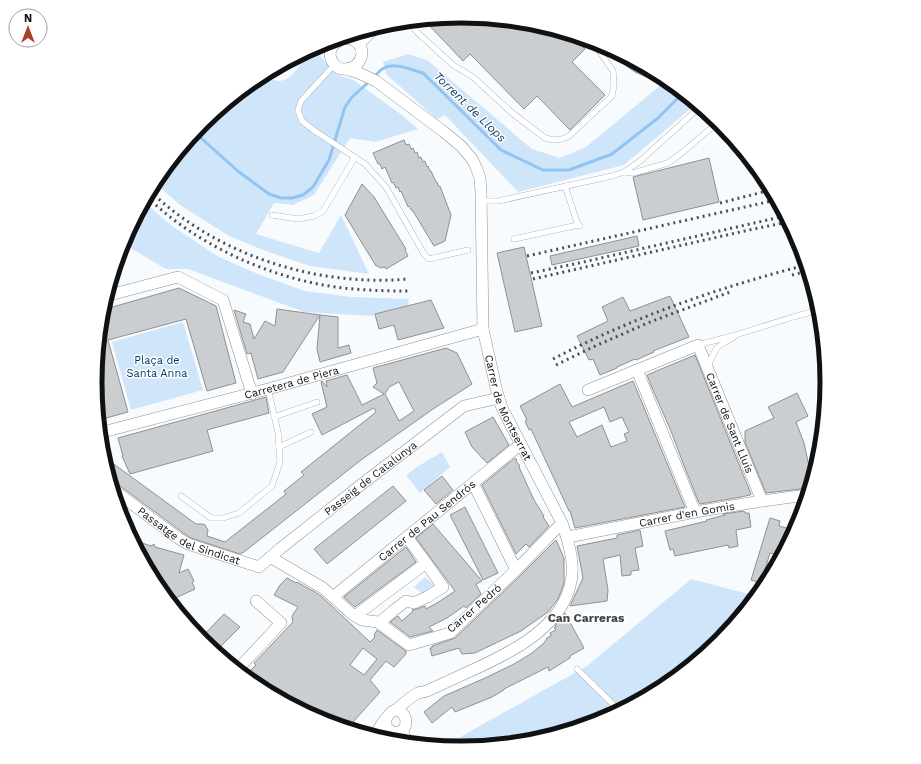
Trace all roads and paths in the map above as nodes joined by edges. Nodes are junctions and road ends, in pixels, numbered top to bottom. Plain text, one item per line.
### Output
1 (412, 26) edge
2 (368, 35) edge
3 (353, 40) edge
4 (359, 44) junction
5 (331, 47) edge
6 (599, 50) edge
7 (334, 65) junction
8 (362, 65) junction
9 (345, 69) junction
10 (696, 111) edge
11 (713, 127) edge
12 (355, 158) junction
13 (624, 172) junction
14 (565, 186) junction
15 (481, 201) junction
16 (272, 214) dead end
17 (514, 239) dead end
18 (468, 250) dead end
19 (113, 294) edge
20 (813, 312) edge
21 (483, 329) junction
22 (739, 334) junction
23 (698, 344) junction
24 (707, 368) junction
25 (637, 370) junction
26 (268, 389) junction
27 (588, 390) dead end
28 (252, 394) junction
29 (499, 398) junction
30 (317, 402) dead end
31 (274, 416) junction
32 (105, 431) edge
33 (311, 432) dead end
34 (521, 444) junction
35 (279, 447) junction
36 (473, 483) junction
37 (120, 495) edge
38 (801, 495) edge
39 (181, 496) dead end
40 (762, 501) junction
41 (695, 512) junction
42 (562, 523) junction
43 (407, 537) junction
44 (568, 537) junction
45 (270, 557) junction
46 (426, 562) junction
47 (248, 564) joint
48 (516, 570) junction
49 (333, 597) junction
50 (256, 601) dead end
51 (355, 616) junction
52 (379, 623) junction
53 (241, 666) edge
54 (577, 669) dead end
55 (426, 692) junction
56 (615, 706) edge
57 (396, 710) junction
58 (386, 718) junction
59 (406, 720) junction
60 (378, 731) edge
61 (397, 731) junction
62 (386, 733) edge
63 (402, 736) edge

1 - 6 lane
2 - 4 street
3 - 4 street
4 - 8 street
5 - 7 street
7 - 9 street
7 - 12 lane
8 - 9 street, Carrer de Montserrat
8 - 9 street
8 - 15 street, Carrer de Montserrat
10 - 13 lane
11 - 13 lane
12 - 16 lane
12 - 18 lane
13 - 14 lane
14 - 15 lane
14 - 17 lane
15 - 21 street, Carrer de Montserrat
19 - 28 street
20 - 22 lane
21 - 26 street, Carretera de Piera
21 - 29 street, Carrer de Montserrat
22 - 23 lane
22 - 24 lane
23 - 24 street, Carrer de Sant Lluís
23 - 25 street
24 - 40 street, Carrer de Sant Lluís
25 - 27 street
25 - 41 street
26 - 28 street, Carretera de Piera
26 - 31 lane
28 - 32 street, Carretera de Piera
29 - 34 street, Carrer de Montserrat
29 - 45 street, Passeig de Catalunya
30 - 31 lane
31 - 35 lane
33 - 35 lane
34 - 36 street, Carrer de Pau Sendrós
34 - 42 street, Carrer de Montserrat
35 - 39 lane
36 - 43 street, Carrer de Pau Sendrós
36 - 48 street
37 - 47 street, Passatge del Sindicat
38 - 40 street, Carrer d'en Gomis
40 - 41 street, Carrer d'en Gomis
41 - 44 street, Carrer d'en Gomis
42 - 44 street, Carrer de Montserrat
42 - 48 street, Carrer Pedró
43 - 46 street
43 - 49 street, Carrer de Pau Sendrós
44 - 55 street, Carrer de Montserrat
45 - 47 street, Passeig de Catalunya
45 - 49 street, Carrer Pedró
46 - 51 street
46 - 52 street
48 - 52 street, Carrer Pedró
49 - 51 street, Carrer Pedró
50 - 53 street
51 - 52 street, Carrer Pedró
54 - 56 lane
55 - 57 street, Carrer de Montserrat
55 - 59 street, Carrer de Montserrat
57 - 58 street
57 - 59 street
58 - 60 street
58 - 61 street
59 - 61 street
61 - 62 street
61 - 63 street

